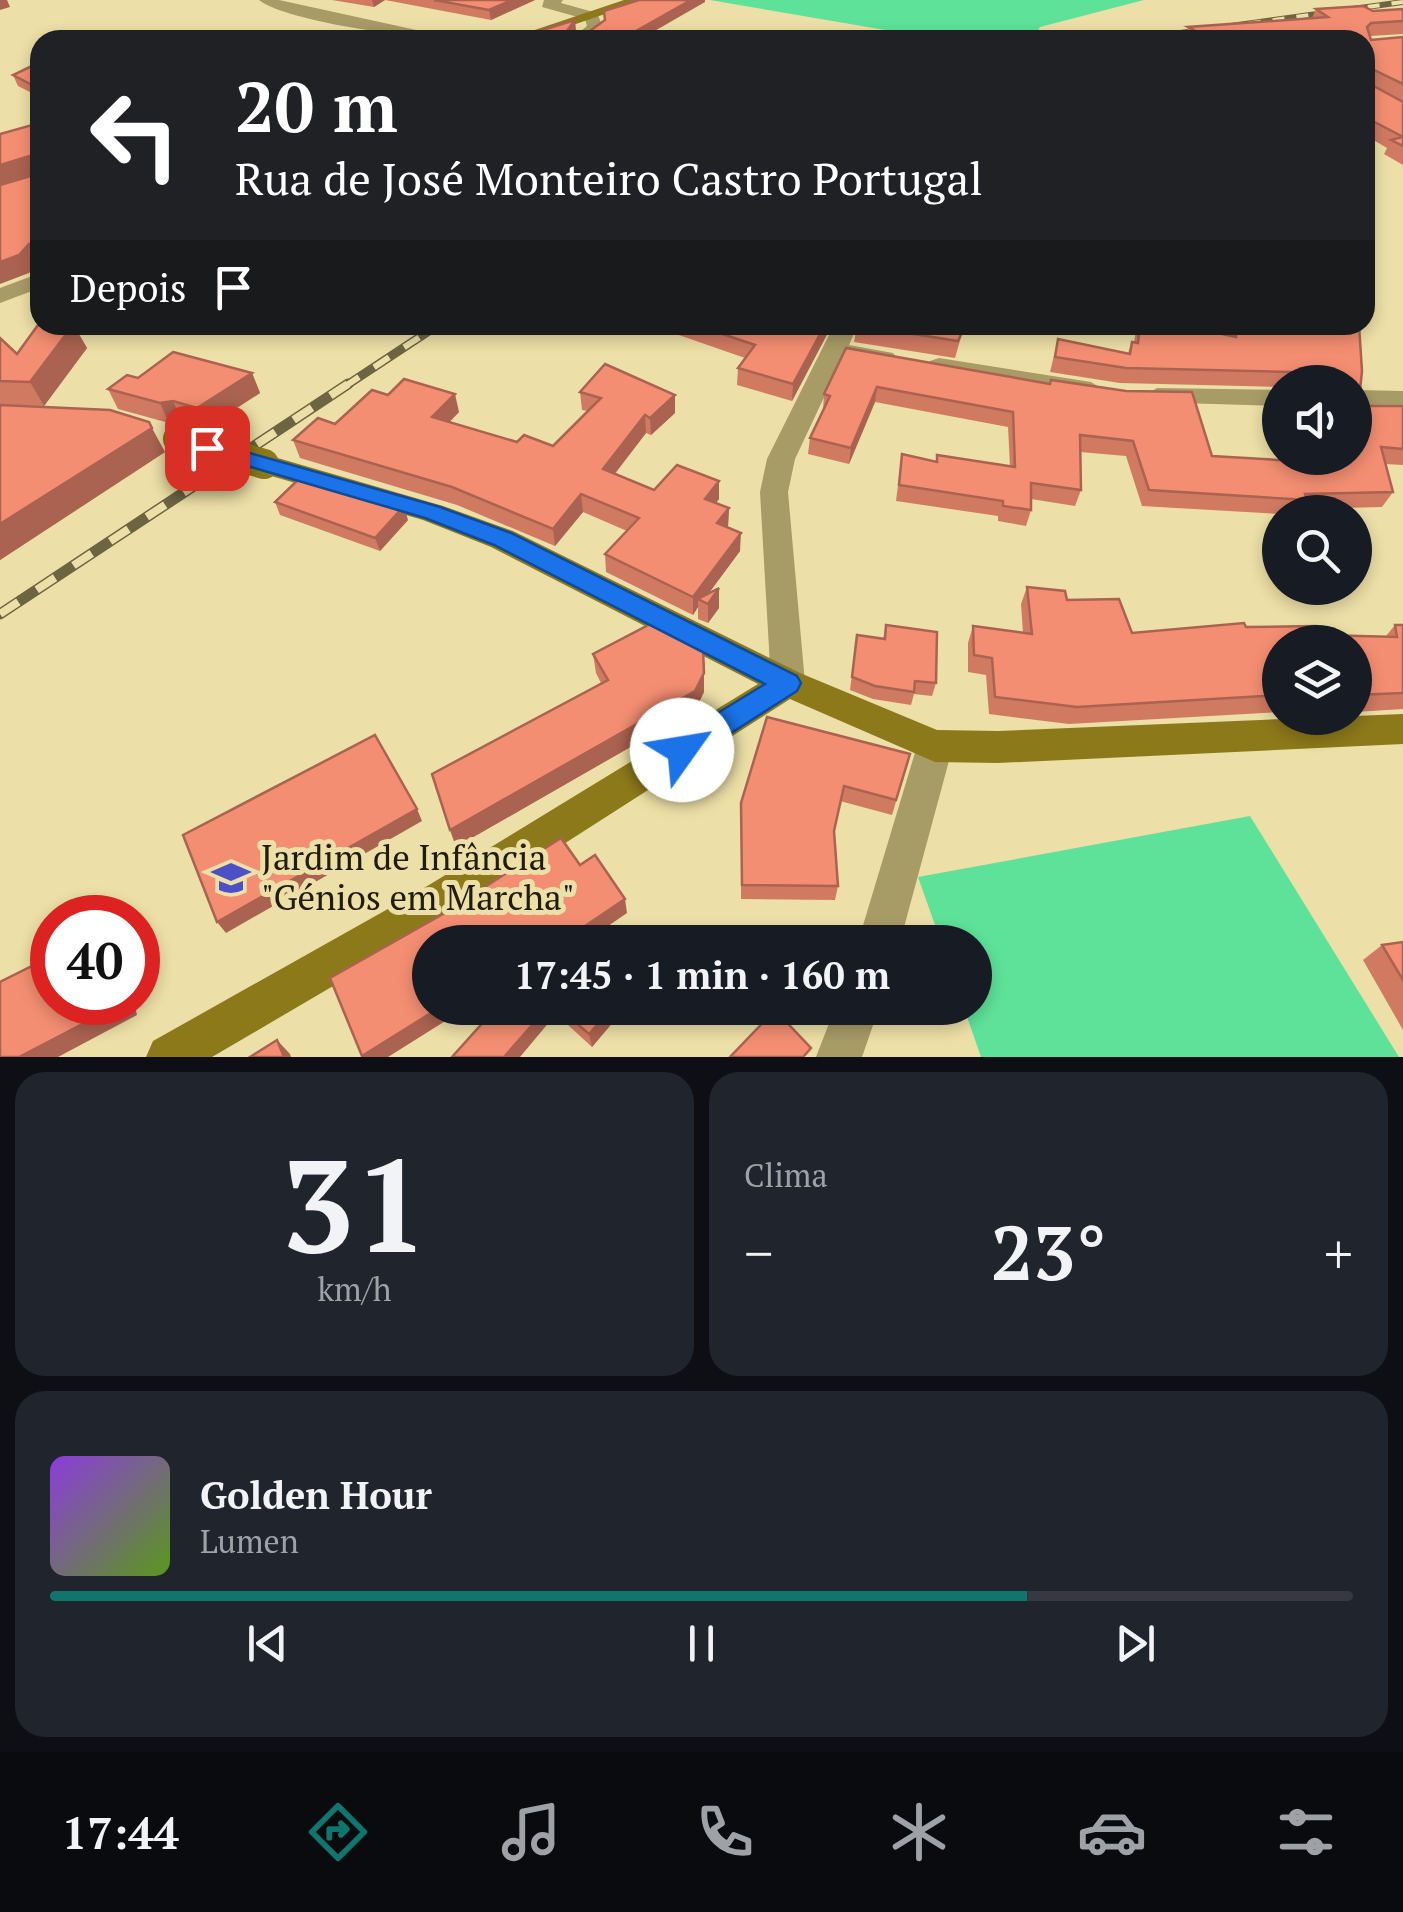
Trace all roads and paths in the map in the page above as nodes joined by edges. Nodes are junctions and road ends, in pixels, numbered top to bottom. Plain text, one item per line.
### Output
1 (266, 0) edge
2 (556, 0) edge
3 (639, 0) edge
4 (592, 16) junction
5 (402, 30) edge
6 (545, 30) edge
7 (591, 30) edge
8 (30, 284) edge
9 (0, 296) edge
10 (839, 338) edge
11 (1262, 398) edge
12 (1372, 398) edge
13 (1403, 398) edge
14 (144, 428) edge
15 (788, 683) junction
16 (1403, 728) edge
17 (935, 746) junction
18 (884, 925) edge
19 (851, 1025) edge
20 (169, 1057) edge
21 (839, 1057) edge

1 - 5 street
2 - 4 street
3 - 4 main road
4 - 6 main road
4 - 7 street
8 - 9 street
10 - 11 street
10 - 15 street
12 - 13 street
14 - 15 main road, bridge
15 - 17 main road
15 - 20 main road
16 - 17 main road
17 - 18 street
19 - 21 street

